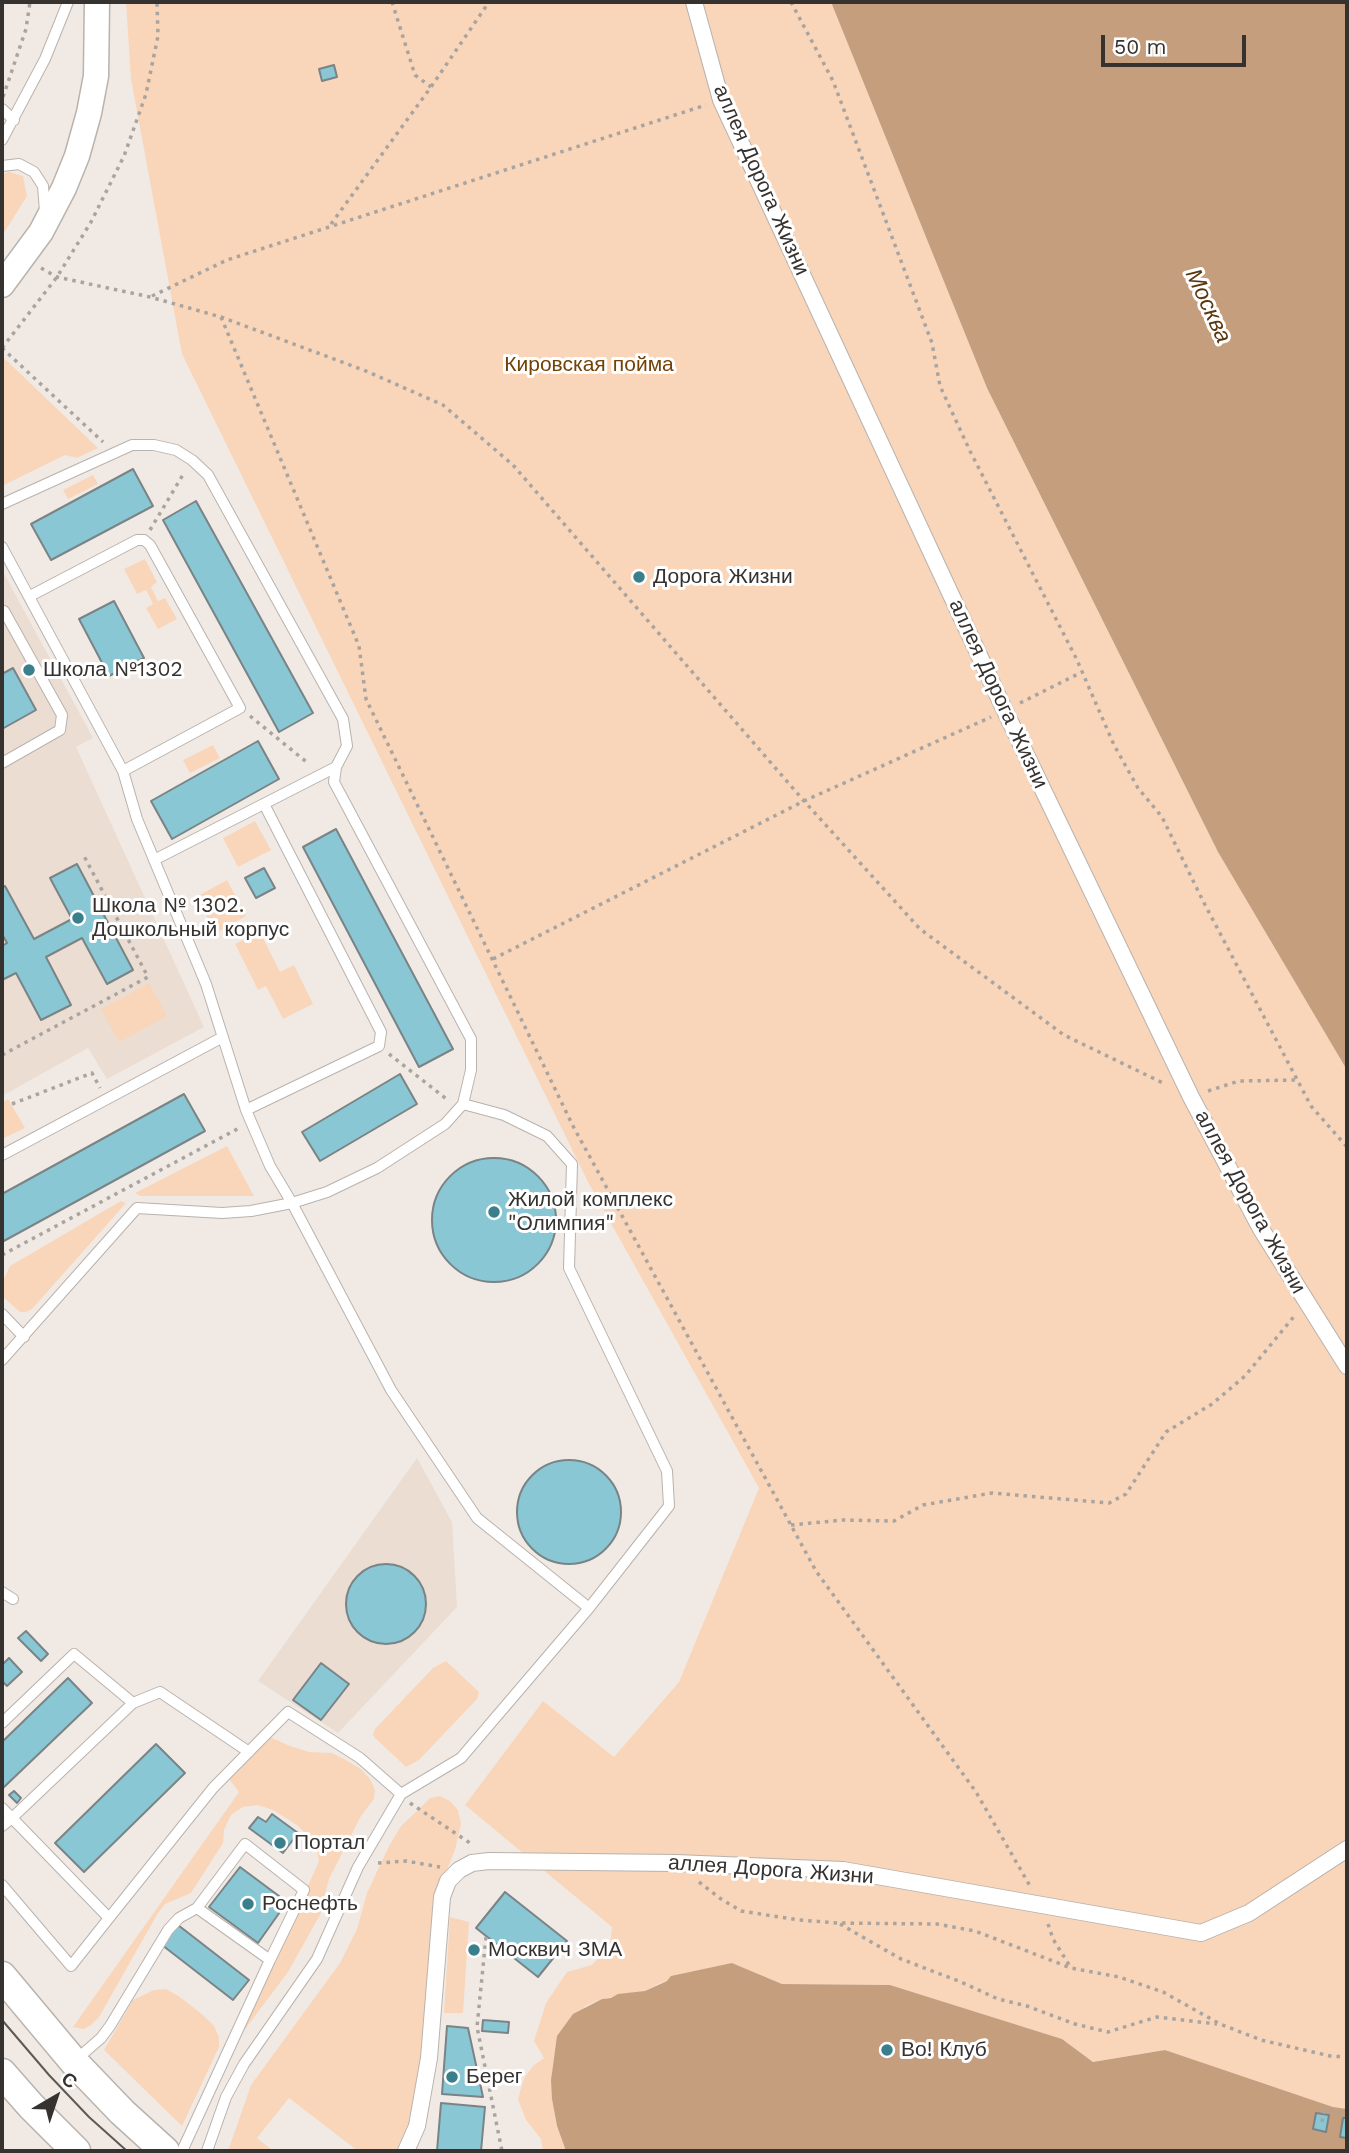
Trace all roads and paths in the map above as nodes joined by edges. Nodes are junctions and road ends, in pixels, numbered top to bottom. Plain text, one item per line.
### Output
1 (30, 2) edge
2 (68, 2) edge
3 (97, 2) edge
4 (157, 2) edge
5 (392, 2) edge
6 (489, 2) edge
7 (694, 2) edge
8 (791, 2) edge
9 (431, 87) junction
10 (2, 100) edge
11 (721, 100) junction
12 (2, 109) edge
13 (13, 120) junction
14 (2, 140) edge
15 (2, 166) edge
16 (330, 226) junction
17 (41, 232) junction
18 (23, 259) junction
19 (57, 277) junction
20 (2, 285) edge
21 (150, 297) junction
22 (221, 317) junction
23 (2, 348) edge
24 (114, 453) junction
25 (174, 468) dead end
26 (2, 504) edge
27 (144, 540) junction
28 (2, 547) edge
29 (30, 596) junction
30 (4, 611) dead end
31 (1082, 672) junction
32 (240, 708) junction
33 (1005, 711) junction
34 (2, 763) edge
35 (336, 767) junction
36 (123, 771) junction
37 (321, 774) junction
38 (804, 801) junction
39 (264, 804) junction
40 (84, 856) dead end
41 (154, 860) junction
42 (493, 959) junction
43 (223, 1037) junction
44 (379, 1046) junction
45 (2, 1055) edge
46 (1298, 1080) junction
47 (1191, 1097) junction
48 (107, 1099) junction
49 (449, 1102) dead end
50 (12, 1104) dead end
51 (463, 1104) junction
52 (246, 1110) junction
53 (251, 1122) junction
54 (1347, 1147) edge
55 (2, 1154) edge
56 (292, 1203) junction
57 (2, 1255) edge
58 (1307, 1302) junction
59 (2, 1314) edge
60 (24, 1337) junction
61 (2, 1360) edge
62 (1347, 1366) edge
63 (790, 1525) junction
64 (2, 1592) edge
65 (13, 1599) dead end
66 (589, 1608) junction
67 (133, 1703) junction
68 (2, 1723) edge
69 (249, 1752) junction
70 (401, 1794) junction
71 (2, 1808) edge
72 (12, 1818) junction
73 (2, 1826) edge
74 (1347, 1849) edge
75 (498, 1861) junction
76 (676, 1863) junction
77 (358, 1867) junction
78 (459, 1870) junction
79 (2, 1885) edge
80 (1041, 1905) junction
81 (197, 1908) junction
82 (109, 1918) junction
83 (838, 1923) junction
84 (486, 1937) dead end
85 (270, 1960) junction
86 (1071, 1968) junction
87 (2, 1976) edge
88 (1220, 2024) junction
89 (1347, 2057) edge
90 (74, 2062) junction
91 (2, 2073) edge
92 (1347, 2114) edge
93 (1322, 2122) dead end
94 (76, 2151) edge
95 (165, 2151) edge
96 (182, 2151) edge
97 (207, 2151) edge
98 (406, 2151) edge
99 (502, 2151) edge

1 - 10 path
2 - 13 lane
3 - 17 street
4 - 19 path
5 - 9 path
6 - 9 path
7 - 11 street, аллея Дорога Жизни
8 - 31 path
9 - 16 path
11 - 16 path
11 - 33 street, аллея Дорога Жизни
12 - 13 lane
13 - 14 lane
15 - 17 lane
16 - 21 path
17 - 18 street
18 - 19 path
18 - 20 street
19 - 21 path
19 - 23 path
21 - 22 path
22 - 38 path
22 - 42 path
23 - 24 path
24 - 26 lane
24 - 35 lane
25 - 27 path
27 - 29 lane
27 - 32 lane
28 - 29 lane
29 - 36 lane
30 - 34 lane
31 - 33 path
31 - 46 path
32 - 36 lane
32 - 37 path
33 - 38 path
33 - 47 street, аллея Дорога Жизни
35 - 37 lane
35 - 51 lane
36 - 41 lane
37 - 39 lane
38 - 42 path
38 - 47 path
39 - 41 lane
39 - 44 lane
40 - 45 path
41 - 43 lane
42 - 63 path
43 - 48 lane
43 - 52 lane
44 - 49 path
44 - 52 lane
46 - 47 path
46 - 54 path
47 - 58 street, аллея Дорога Жизни
48 - 50 path
48 - 55 lane
51 - 56 lane
51 - 66 lane
52 - 53 lane
53 - 56 lane
53 - 57 path
56 - 60 lane
56 - 66 lane
58 - 62 street, аллея Дорога Жизни
58 - 63 path
59 - 60 lane
60 - 61 lane
63 - 80 path
64 - 65 lane
66 - 70 lane
67 - 68 lane
67 - 69 lane
67 - 72 lane
69 - 70 lane
69 - 82 lane
70 - 75 path
70 - 77 lane
71 - 72 lane
72 - 73 lane
72 - 82 lane
74 - 80 street, аллея Дорога Жизни
75 - 76 street, аллея Дорога Жизни
75 - 78 street, аллея Дорога Жизни
76 - 80 street, аллея Дорога Жизни
76 - 83 path
77 - 78 path
77 - 97 lane
78 - 98 street
79 - 82 lane
80 - 86 path
81 - 85 lane
81 - 85 lane
81 - 90 lane
83 - 86 path
83 - 88 path
84 - 99 path
85 - 96 lane
86 - 88 path
87 - 90 main road
88 - 89 path
90 - 95 main road
91 - 94 main road
92 - 93 path

